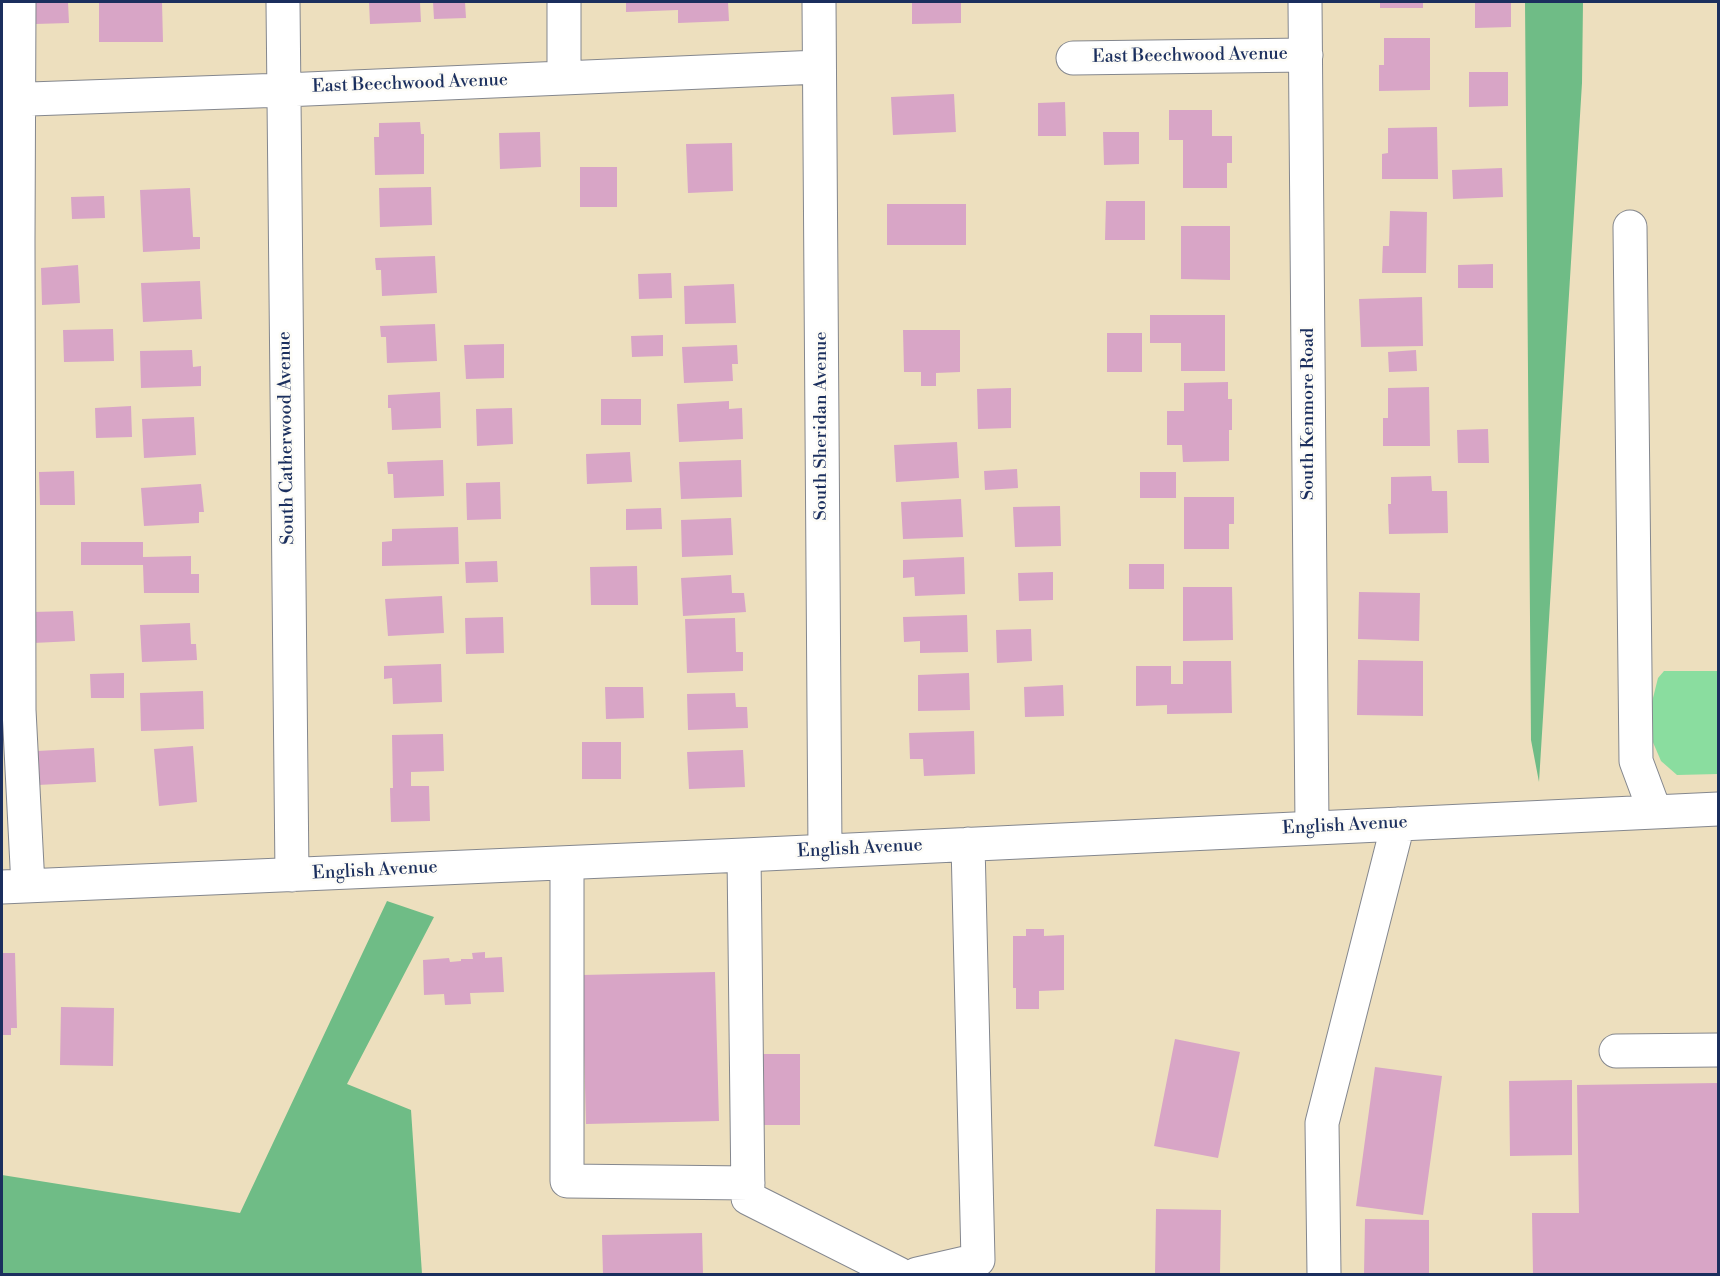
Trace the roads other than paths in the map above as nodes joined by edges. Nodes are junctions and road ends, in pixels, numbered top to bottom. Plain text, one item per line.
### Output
1 (20, 2) edge
2 (283, 2) edge
3 (564, 2) edge
4 (819, 2) edge
5 (1305, 2) edge
6 (1306, 55) junction
7 (1073, 58) dead end
8 (819, 67) junction
9 (564, 78) junction
10 (284, 90) junction
11 (10, 100) edge
12 (1630, 227) dead end
13 (1719, 809) edge
14 (1655, 812) junction
15 (1398, 824) junction
16 (1312, 827) junction
17 (968, 844) junction
18 (825, 851) junction
19 (744, 855) junction
20 (567, 863) junction
21 (292, 875) junction
22 (15, 886) edge
23 (1719, 1050) edge
24 (1616, 1051) dead end
25 (748, 1183) junction
26 (899, 1275) edge
27 (917, 1275) edge
28 (1324, 1275) edge

1 - 11 street
2 - 10 street, South Catherwood Avenue
3 - 9 street
4 - 8 street, South Sheridan Avenue
5 - 6 street, South Kenmore Road
6 - 7 street, East Beechwood Avenue
6 - 16 street, South Kenmore Road
8 - 9 street, East Beechwood Avenue
8 - 18 street, South Sheridan Avenue
9 - 10 street, East Beechwood Avenue
10 - 11 street, East Beechwood Avenue
10 - 21 street, South Catherwood Avenue
11 - 22 street
12 - 14 street
13 - 14 street, English Avenue
14 - 15 street, English Avenue
15 - 16 street, English Avenue
15 - 28 street
16 - 17 street, English Avenue
17 - 18 street, English Avenue
17 - 27 street
18 - 19 street, English Avenue
19 - 20 street, English Avenue
19 - 25 street
20 - 21 street, English Avenue
20 - 25 street
21 - 22 street, English Avenue
23 - 24 street
25 - 26 street

